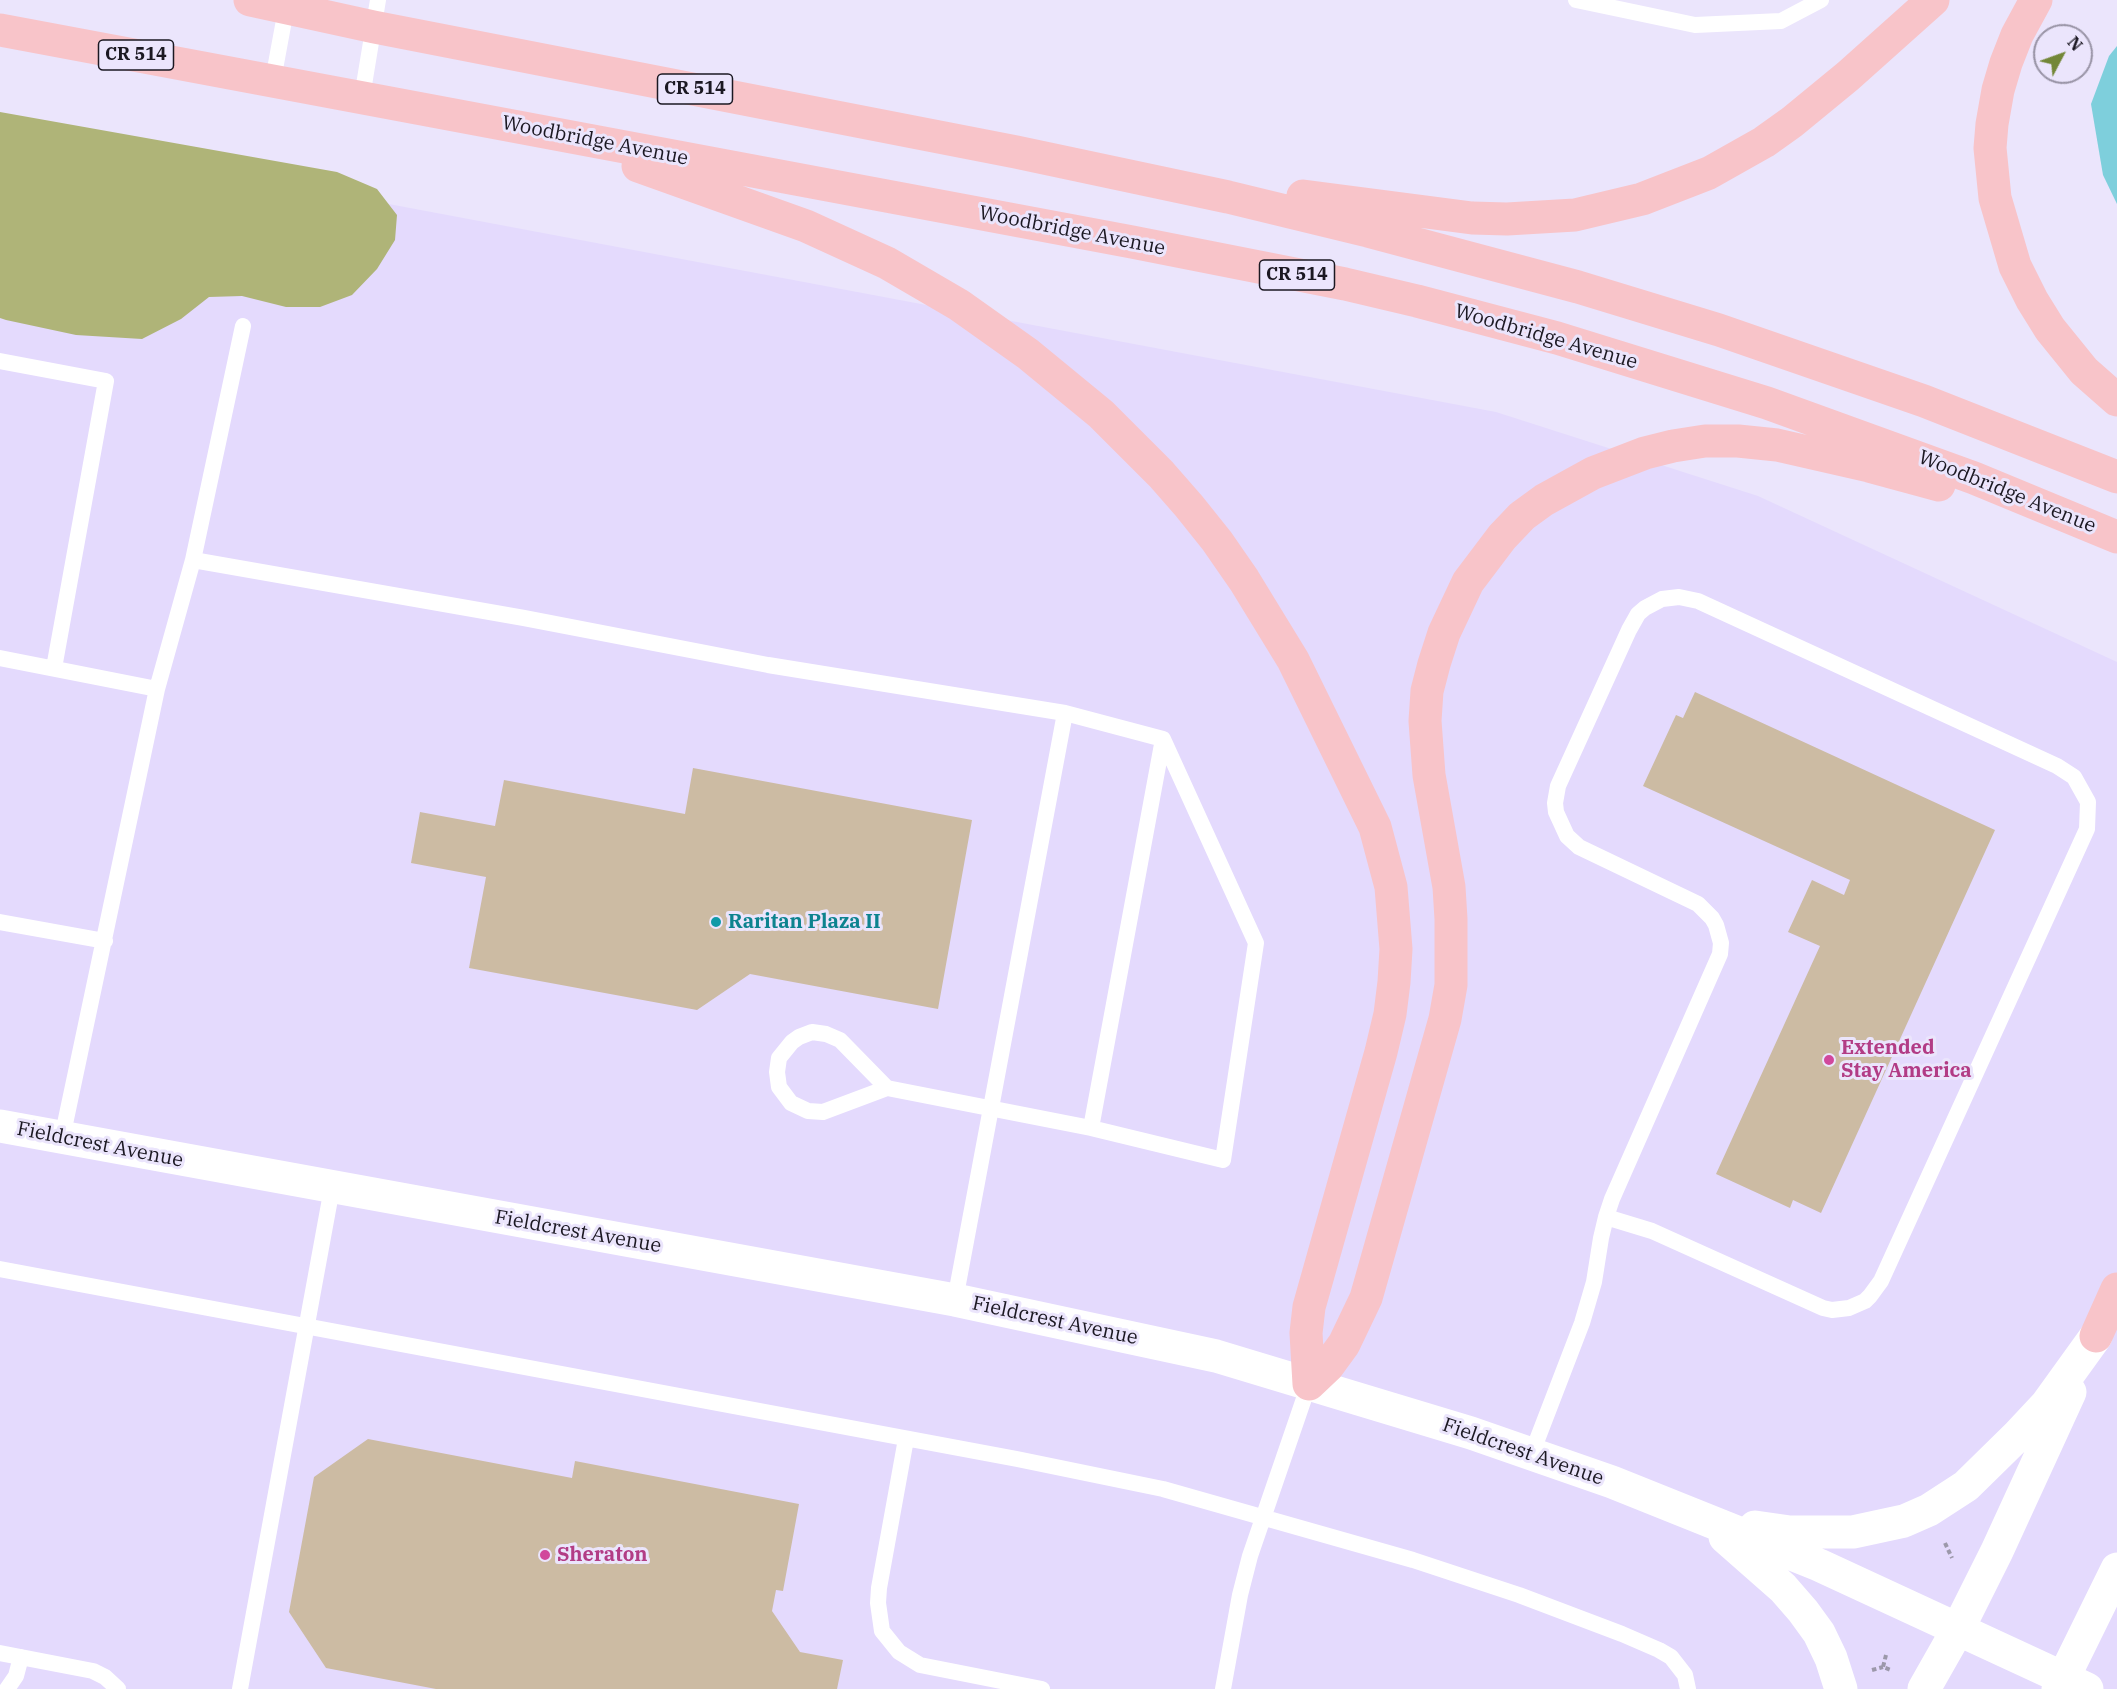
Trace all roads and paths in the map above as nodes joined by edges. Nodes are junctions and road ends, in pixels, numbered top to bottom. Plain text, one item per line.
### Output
1 (250, 0) edge
2 (1576, 0) edge
3 (1821, 0) edge
4 (1933, 0) edge
5 (2036, 0) edge
6 (287, 4) edge
7 (376, 13) edge
8 (0, 30) edge
9 (273, 80) junction
10 (362, 97) junction
11 (450, 114) junction
12 (1016, 152) junction
13 (243, 326) dead end
14 (0, 361) edge
15 (2117, 400) edge
16 (2117, 477) edge
17 (2117, 537) edge
18 (2117, 546) edge
19 (193, 560) junction
20 (0, 658) edge
21 (54, 668) junction
22 (157, 689) junction
23 (1065, 713) junction
24 (1163, 739) junction
25 (0, 922) edge
26 (105, 941) junction
27 (886, 1088) junction
28 (990, 1109) junction
29 (0, 1126) edge
30 (1091, 1128) junction
31 (62, 1138) junction
32 (332, 1188) junction
33 (1606, 1217) junction
34 (0, 1269) edge
35 (2117, 1289) edge
36 (955, 1300) junction
37 (307, 1327) junction
38 (2096, 1336) junction
39 (1309, 1384) junction
40 (906, 1439) junction
41 (1532, 1453) junction
42 (1683, 1510) junction
43 (1262, 1516) junction
44 (2117, 1569) edge
45 (1958, 1629) junction
46 (0, 1653) edge
47 (1886, 1655) dead end
48 (21, 1657) junction
49 (1895, 1671) dead end
50 (2070, 1686) edge
51 (7, 1689) edge
52 (118, 1689) edge
53 (240, 1689) edge
54 (1042, 1689) edge
55 (1223, 1689) edge
56 (1688, 1689) edge
57 (1841, 1689) edge
58 (1924, 1689) edge

1 - 6 main road, CR 514
2 - 3 lane
4 - 12 main road
5 - 15 main road
6 - 7 main road, CR 514
6 - 9 lane
7 - 10 lane
7 - 12 main road, CR 514
8 - 9 main road, Woodbridge Avenue / CR 514
9 - 10 main road, Woodbridge Avenue / CR 514
10 - 11 main road, Woodbridge Avenue / CR 514
11 - 17 main road, Woodbridge Avenue / CR 514
11 - 39 main road
12 - 16 main road, CR 514
13 - 19 lane
14 - 21 lane
18 - 39 main road
19 - 22 lane
19 - 23 lane
20 - 21 lane
21 - 22 lane
22 - 26 lane
23 - 24 lane
23 - 28 lane
24 - 30 lane
24 - 30 lane
25 - 26 lane
26 - 31 lane
27 - 27 lane
27 - 28 lane
28 - 30 lane
28 - 36 lane
29 - 31 street, Fieldcrest Avenue
31 - 32 street, Fieldcrest Avenue
32 - 36 street, Fieldcrest Avenue
32 - 37 lane
33 - 33 lane
33 - 41 lane
34 - 37 lane
35 - 38 main road
36 - 39 street, Fieldcrest Avenue
37 - 40 lane
37 - 53 lane
38 - 42 street
38 - 45 street
39 - 41 street, Fieldcrest Avenue
39 - 43 lane
40 - 43 lane
40 - 54 lane
41 - 42 street, Fieldcrest Avenue
42 - 45 street, Fieldcrest Avenue
42 - 57 street
43 - 55 lane
43 - 56 lane
44 - 50 street
45 - 50 street, Fieldcrest Avenue
45 - 58 street
46 - 48 lane
47 - 49 path
48 - 51 lane
48 - 52 lane

